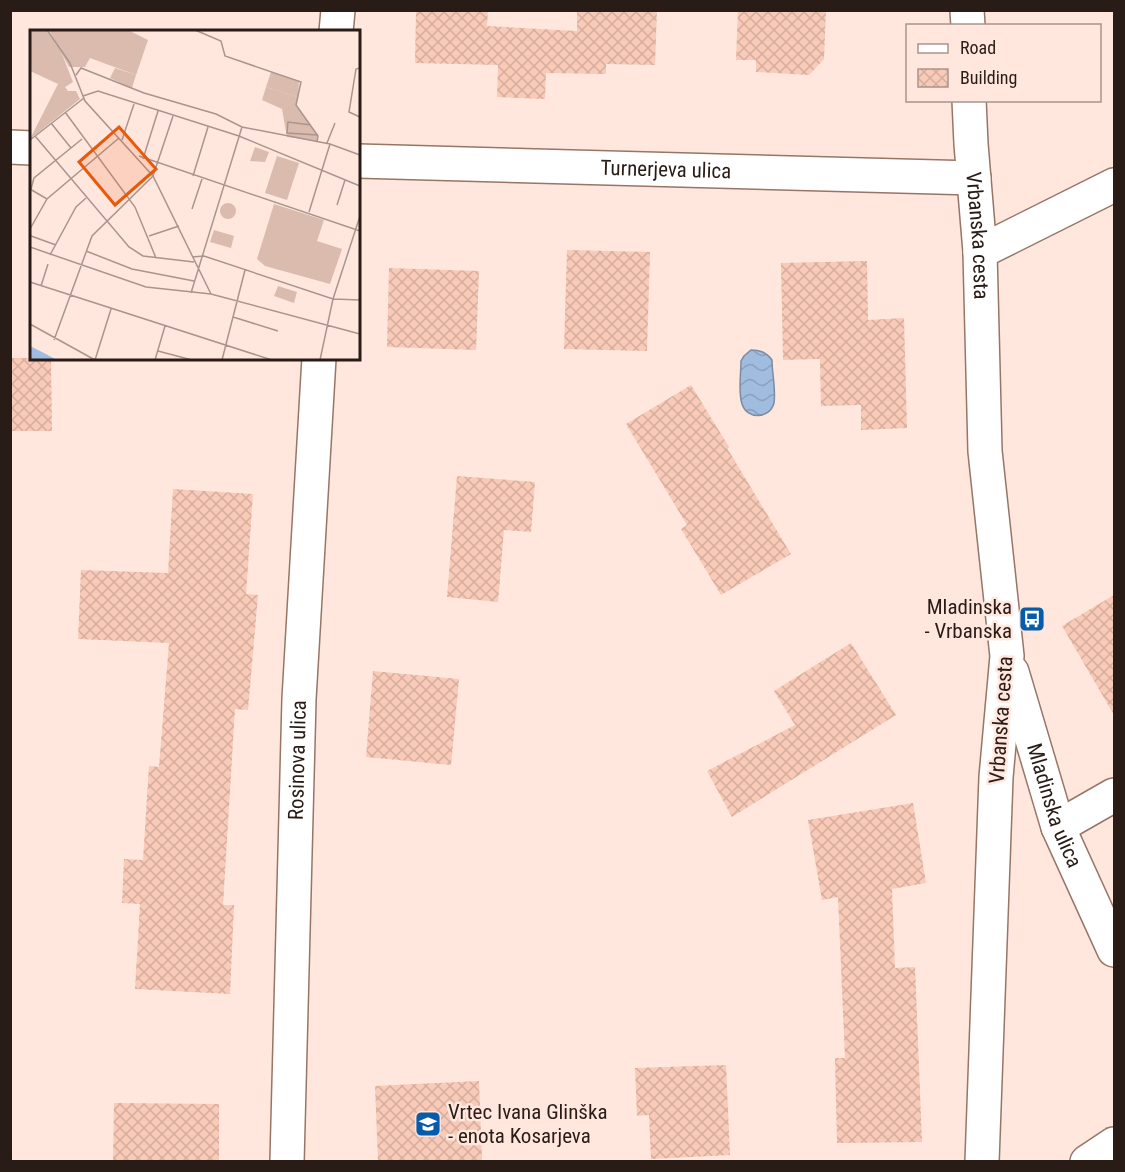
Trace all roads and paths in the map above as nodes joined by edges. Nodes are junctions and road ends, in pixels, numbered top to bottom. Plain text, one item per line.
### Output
1 (338, 10) edge
2 (336, 30) edge
3 (969, 102) edge
4 (10, 147) edge
5 (30, 148) edge
6 (360, 161) edge
7 (974, 178) junction
8 (1114, 185) edge
9 (980, 252) junction
10 (319, 360) edge
11 (1007, 656) junction
12 (1114, 795) edge
13 (1058, 827) junction
14 (1114, 950) edge
15 (1114, 1144) edge
16 (287, 1161) edge
17 (982, 1161) edge
18 (1087, 1161) edge

1 - 2 street
3 - 7 street, Vrbanska cesta
4 - 5 street
6 - 7 street, Turnerjeva ulica
7 - 9 street, Vrbanska cesta
8 - 9 street
9 - 11 street, Vrbanska cesta
10 - 16 street, Rosinova ulica
11 - 13 street, Mladinska ulica
11 - 17 street, Vrbanska cesta
12 - 13 street
13 - 14 street, Mladinska ulica
15 - 18 street

